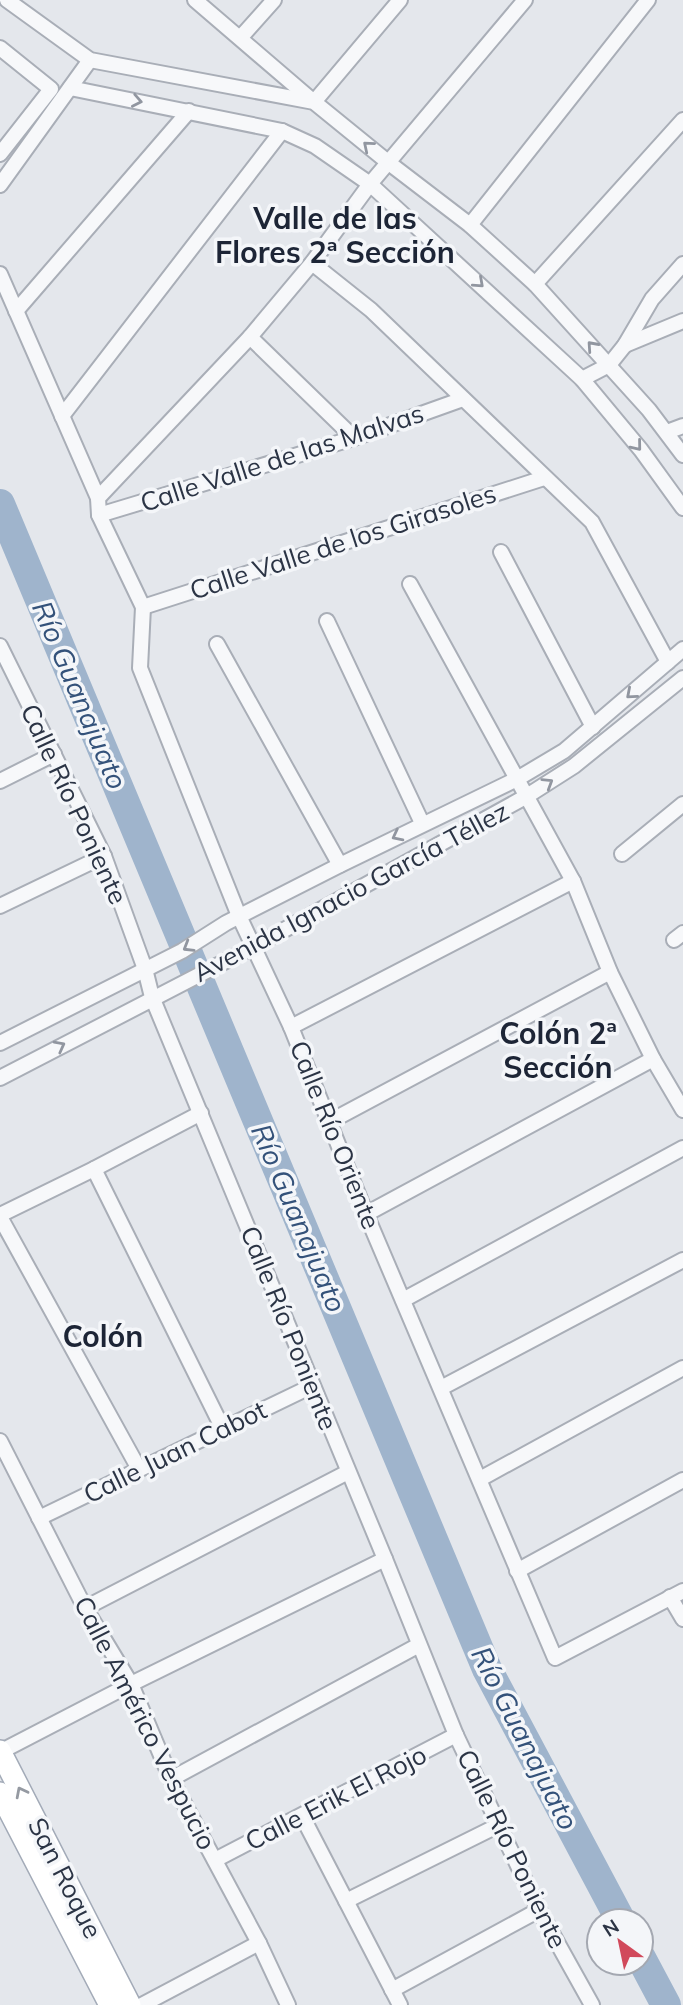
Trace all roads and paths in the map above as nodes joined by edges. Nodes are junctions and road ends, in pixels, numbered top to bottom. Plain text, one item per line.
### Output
1 (7, 0) edge
2 (195, 0) edge
3 (274, 0) edge
4 (400, 0) edge
5 (525, 0) edge
6 (648, 0) edge
7 (241, 37) junction
8 (0, 48) edge
9 (90, 60) junction
10 (70, 88) junction
11 (314, 102) junction
12 (189, 111) junction
13 (683, 120) edge
14 (282, 131) junction
15 (0, 154) edge
16 (389, 163) junction
17 (370, 184) junction
18 (0, 185) edge
19 (470, 225) junction
20 (312, 263) junction
21 (683, 264) edge
22 (0, 274) edge
23 (535, 284) junction
24 (16, 310) junction
25 (683, 321) edge
26 (250, 337) junction
27 (625, 345) junction
28 (609, 365) junction
29 (583, 379) junction
30 (463, 399) junction
31 (62, 416) junction
32 (683, 426) edge
33 (667, 432) junction
34 (354, 438) junction
35 (683, 455) edge
36 (544, 478) junction
37 (98, 498) junction
38 (683, 508) edge
39 (100, 515) junction
40 (501, 552) dead end
41 (410, 584) dead end
42 (143, 607) junction
43 (327, 621) dead end
44 (217, 644) dead end
45 (0, 646) edge
46 (683, 649) edge
47 (668, 662) junction
48 (6, 671) edge
49 (683, 678) edge
50 (593, 727) junction
51 (54, 754) junction
52 (517, 779) junction
53 (0, 781) edge
54 (527, 796) junction
55 (683, 804) edge
56 (422, 824) junction
57 (622, 854) dead end
58 (104, 856) junction
59 (340, 864) junction
60 (573, 881) junction
61 (0, 906) edge
62 (239, 916) junction
63 (247, 950) junction
64 (147, 968) junction
65 (610, 972) junction
66 (155, 996) junction
67 (291, 1027) junction
68 (0, 1043) edge
69 (653, 1059) junction
70 (0, 1078) edge
71 (683, 1110) edge
72 (201, 1113) junction
73 (329, 1122) junction
74 (683, 1148) edge
75 (94, 1169) junction
76 (366, 1214) junction
77 (0, 1216) edge
78 (683, 1260) edge
79 (403, 1300) junction
80 (683, 1367) edge
81 (312, 1385) junction
82 (441, 1388) junction
83 (223, 1429) junction
84 (0, 1441) edge
85 (139, 1469) junction
86 (348, 1472) junction
87 (480, 1479) junction
88 (683, 1480) edge
89 (39, 1518) junction
90 (385, 1559) junction
91 (517, 1571) junction
92 (677, 1594) edge
93 (85, 1608) junction
94 (683, 1619) edge
95 (419, 1645) junction
96 (131, 1684) junction
97 (456, 1735) junction
98 (0, 1751) edge
99 (171, 1779) junction
100 (0, 1793) edge
101 (302, 1816) junction
102 (497, 1826) junction
103 (215, 1860) junction
104 (346, 1901) junction
105 (539, 1910) junction
106 (259, 1943) junction
107 (100, 1966) junction
108 (392, 1990) junction
109 (590, 2001) edge
110 (110, 2005) edge
111 (130, 2005) edge
112 (142, 2005) edge
113 (288, 2005) edge
114 (400, 2005) edge
115 (573, 2005) edge

1 - 9 street
2 - 7 street
3 - 7 street
4 - 11 street
5 - 16 street
6 - 19 street
7 - 11 street
8 - 15 street
9 - 10 street
9 - 11 street
10 -> 12 street
10 - 18 street
16 -> 11 street
12 - 14 street
12 - 24 street
13 - 23 street
14 - 17 street
14 - 31 street
16 - 17 street
16 - 19 street
17 - 20 street
17 -> 29 street
19 - 23 street
20 - 26 street
20 - 30 street
21 - 27 street
22 - 24 street
28 -> 23 street
24 - 31 street
25 - 27 street
26 - 34 street
26 - 37 street
27 - 28 street
28 - 29 street
28 - 33 street
29 -> 38 street
30 - 34 street, Calle Valle de las Malvas
30 - 36 street
31 - 37 street
32 - 33 street
33 - 35 street
34 - 39 street, Calle Valle de las Malvas
36 - 42 street, Calle Valle de los Girasoles
36 - 47 street
37 - 39 street
39 - 42 street
40 - 50 street
41 - 52 street
42 - 62 street, Calle Río Oriente
43 - 56 street
44 - 59 street
45 - 48 street, Calle Río Poniente
46 - 47 street, Avenida Ignacio García Téllez
47 -> 50 street, Avenida Ignacio García Téllez
48 - 51 street, Calle Río Poniente
54 -> 49 street, Avenida Ignacio García Téllez
50 - 52 street, Avenida Ignacio García Téllez
51 - 53 street
51 - 58 street, Calle Río Poniente
52 - 54 street
52 - 56 street, Avenida Ignacio García Téllez
54 - 60 street
54 - 63 street, Avenida Ignacio García Téllez
55 - 57 street
56 -> 59 street, Avenida Ignacio García Téllez
58 - 61 street
58 - 64 street, Calle Río Poniente
59 - 62 street, Avenida Ignacio García Téllez
60 - 65 street
60 - 67 street
62 - 63 street, Calle Río Oriente
62 -> 64 street, Avenida Ignacio García Téllez
63 - 66 street, Avenida Ignacio García Téllez
63 - 67 street, Calle Río Oriente
64 - 66 street, Calle Río Poniente
64 - 68 street, Avenida Ignacio García Téllez
65 - 69 street
65 - 73 street
70 -> 66 street, Avenida Ignacio García Téllez
66 - 72 street, Calle Río Poniente
67 - 73 street, Calle Río Oriente
69 - 71 street
69 - 76 street
72 - 75 street
72 - 81 street, Calle Río Poniente
73 - 76 street, Calle Río Oriente
74 - 79 street
75 - 77 street
75 - 83 street
76 - 79 street, Calle Río Oriente
77 - 85 street
78 - 82 street
79 - 82 street, Calle Río Oriente
80 - 87 street
81 - 83 street, Calle Juan Cabot
81 - 86 street, Calle Río Poniente
82 - 87 street, Calle Río Oriente
83 - 85 street, Calle Juan Cabot
84 - 89 street, Calle Américo Vespucio
85 - 89 street, Calle Juan Cabot
86 - 90 street, Calle Río Poniente
86 - 93 street
87 - 91 street, Calle Río Oriente
88 - 91 street
89 - 93 street, Calle Américo Vespucio
90 - 95 street, Calle Río Poniente
90 - 96 street
91 - 92 street, Calle Río Oriente
92 - 94 street
93 - 96 street, Calle Américo Vespucio
95 - 97 street, Calle Río Poniente
95 - 99 street
96 - 98 street
96 - 99 street, Calle Américo Vespucio
97 - 101 street, Calle Erik El Rojo
97 - 102 street, Calle Río Poniente
107 -> 98 main road, San Roque
99 - 103 street, Calle Américo Vespucio
100 - 107 main road, San Roque
101 - 103 street, Calle Erik El Rojo
101 - 104 street
102 - 104 street
102 - 105 street, Calle Río Poniente
103 - 106 street, Calle Américo Vespucio
104 - 108 street
105 - 108 street
105 - 109 street, Calle Río Poniente
106 - 112 street
106 - 113 street, Calle Américo Vespucio
107 - 110 main road, San Roque
107 - 111 main road, San Roque
108 - 114 street
109 - 115 street

